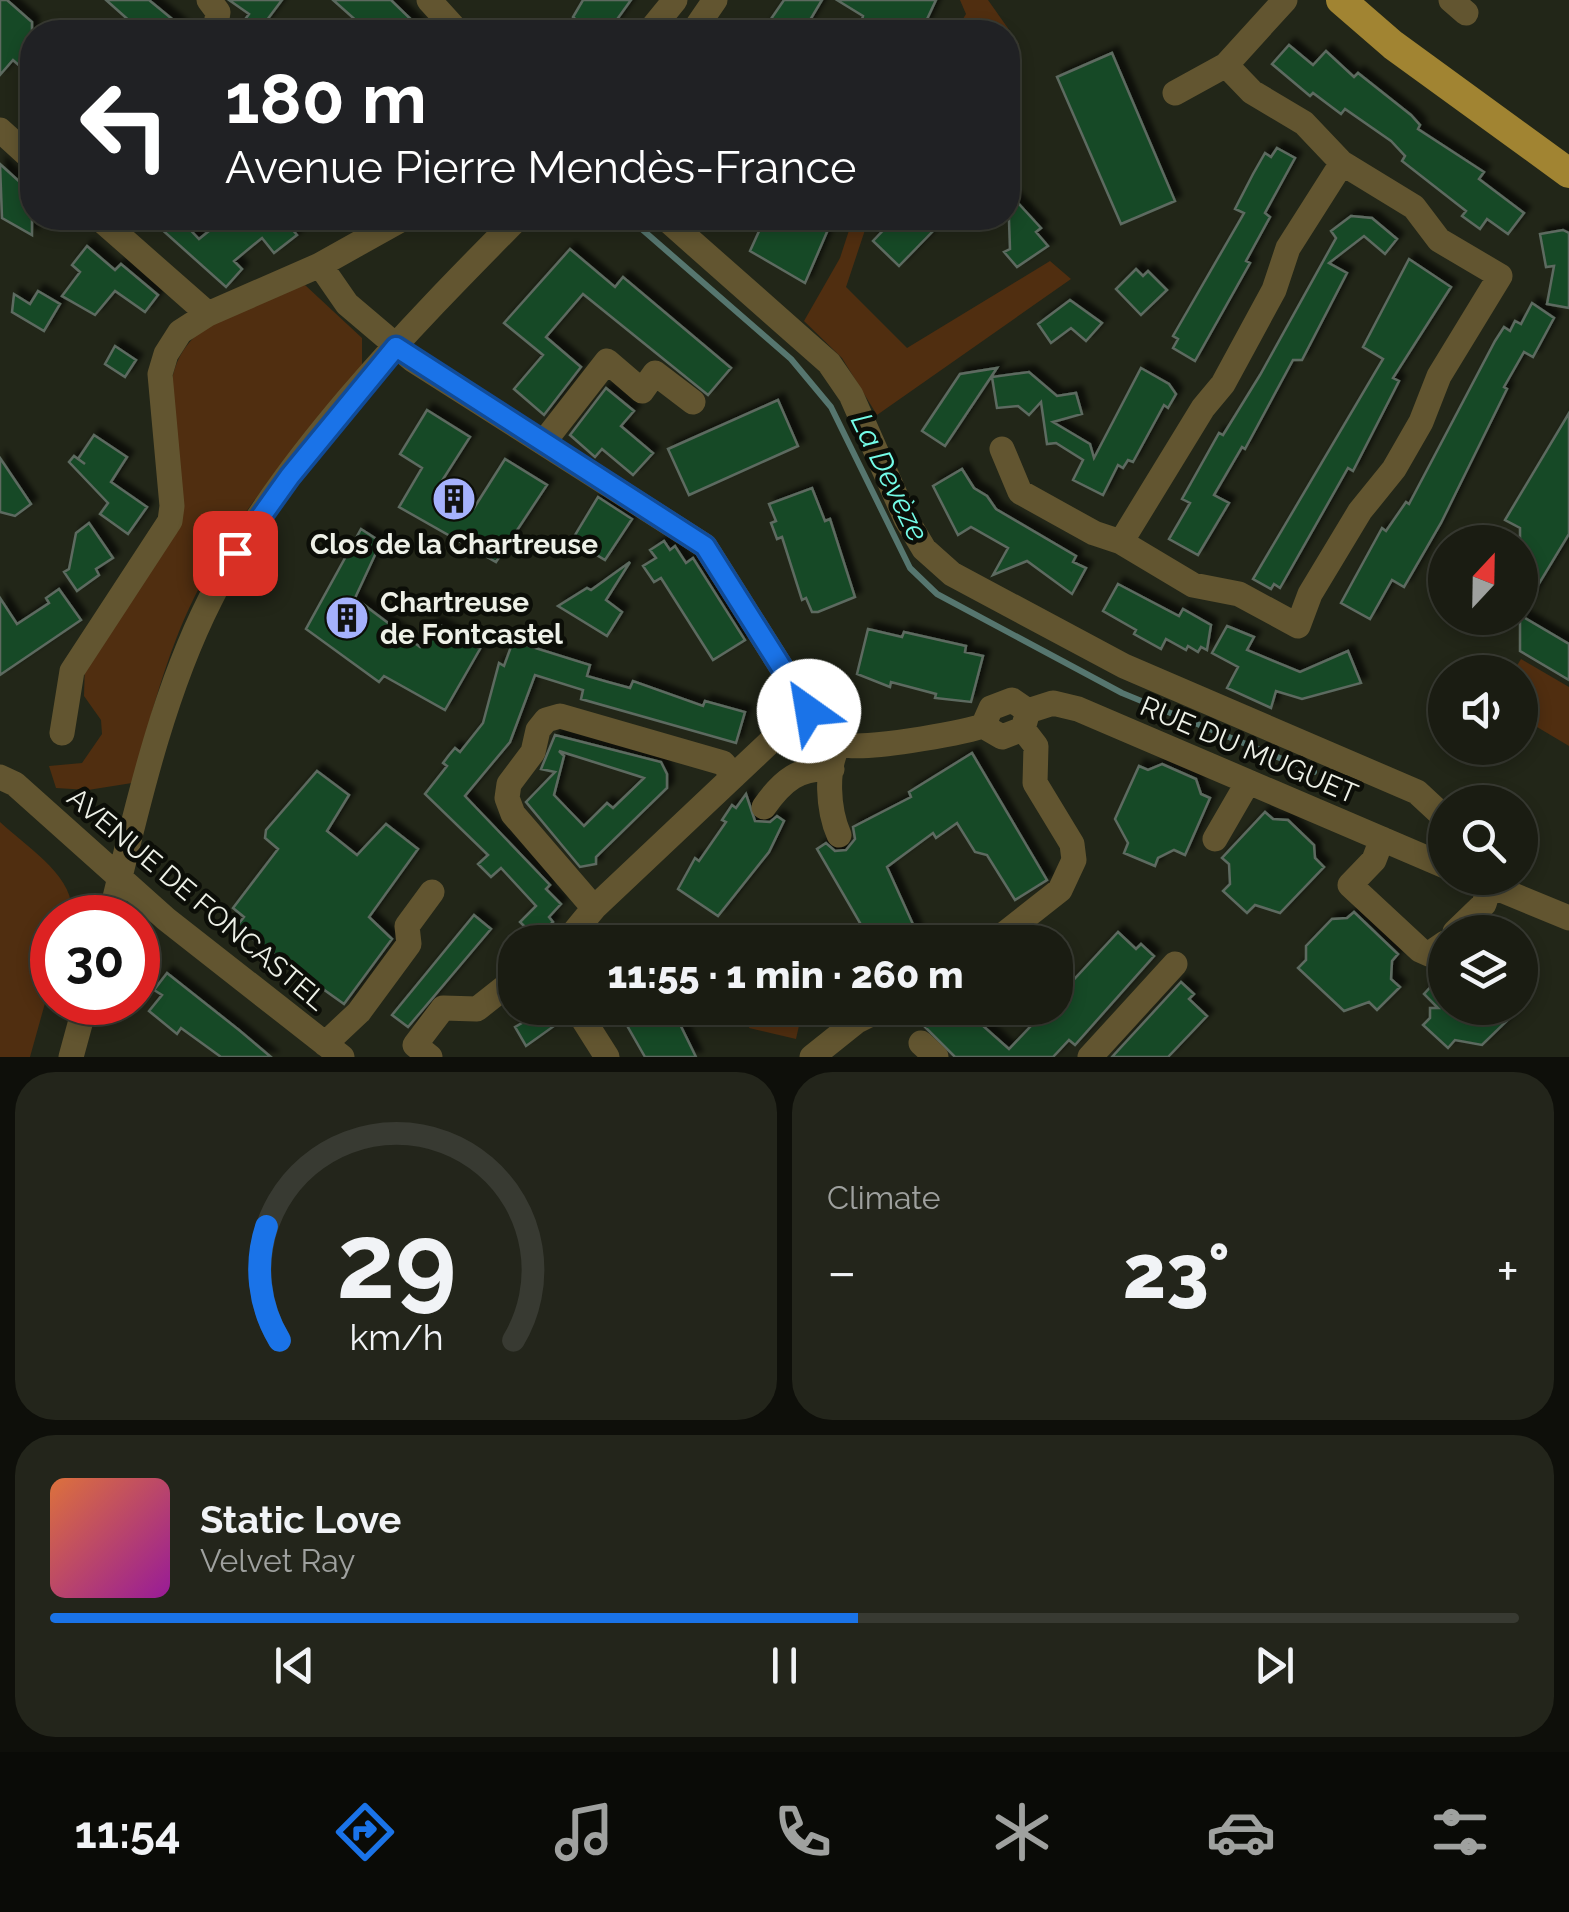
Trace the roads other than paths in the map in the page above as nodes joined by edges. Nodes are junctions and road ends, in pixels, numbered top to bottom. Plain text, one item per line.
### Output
1 (429, 0) edge
2 (674, 0) edge
3 (1286, 0) edge
4 (1341, 0) edge
5 (447, 20) edge
6 (658, 20) edge
7 (1226, 65) junction
8 (1175, 92) dead end
9 (0, 130) edge
10 (20, 148) edge
11 (1342, 163) junction
12 (1569, 173) edge
13 (113, 230) edge
14 (382, 230) edge
15 (507, 230) edge
16 (678, 230) edge
17 (320, 264) junction
18 (208, 314) junction
19 (396, 347) junction
20 (692, 402) dead end
21 (543, 443) junction
22 (1002, 448) dead end
23 (1122, 542) junction
24 (809, 711) junction
25 (1025, 720) junction
26 (62, 732) dead end
27 (839, 743) junction
28 (0, 753) edge
29 (832, 770) junction
30 (734, 776) junction
31 (7, 781) edge
32 (1248, 782) junction
33 (1428, 802) edge
34 (764, 807) dead end
35 (839, 835) dead end
36 (1215, 839) dead end
37 (1382, 839) junction
38 (1428, 859) edge
39 (120, 878) junction
40 (432, 892) dead end
41 (116, 895) edge
42 (1489, 895) edge
43 (1521, 895) edge
44 (594, 908) junction
45 (1473, 915) edge
46 (1569, 918) edge
47 (580, 925) edge
48 (1016, 925) edge
49 (1428, 954) edge
50 (1175, 964) dead end
51 (498, 992) edge
52 (80, 1025) edge
53 (586, 1025) edge
54 (853, 1025) edge
55 (334, 1050) edge
56 (71, 1057) edge
57 (430, 1057) edge
58 (606, 1057) edge
59 (812, 1057) edge
60 (1090, 1057) edge

1 - 5 street
2 - 6 street
3 - 7 street
4 - 12 main road
7 - 8 street
7 - 11 street
9 - 10 street
11 - 23 street
11 - 23 street
13 - 18 street
14 - 17 street
15 - 19 street
16 - 33 street
17 - 18 street
17 - 19 street
18 - 26 street
19 - 21 street
19 - 39 street
20 - 21 street
21 - 24 street
22 - 23 street
24 - 27 street
24 - 30 street
25 - 27 street, RUE DU MUGUET
25 - 32 street, RUE DU MUGUET
25 - 48 street
27 - 29 street
28 - 31 street, AVENUE DE FONCASTEL
29 - 34 street
29 - 35 street
30 - 44 street
30 - 44 street
31 - 39 street, AVENUE DE FONCASTEL
32 - 36 street
32 - 37 street, RUE DU MUGUET
37 - 38 street, RUE DU MUGUET
37 - 49 street
39 - 41 street
39 - 55 street, AVENUE DE FONCASTEL
40 - 55 street
42 - 45 street
43 - 46 street
44 - 47 street
50 - 60 street
51 - 57 street
52 - 56 street
53 - 58 street
54 - 59 street

